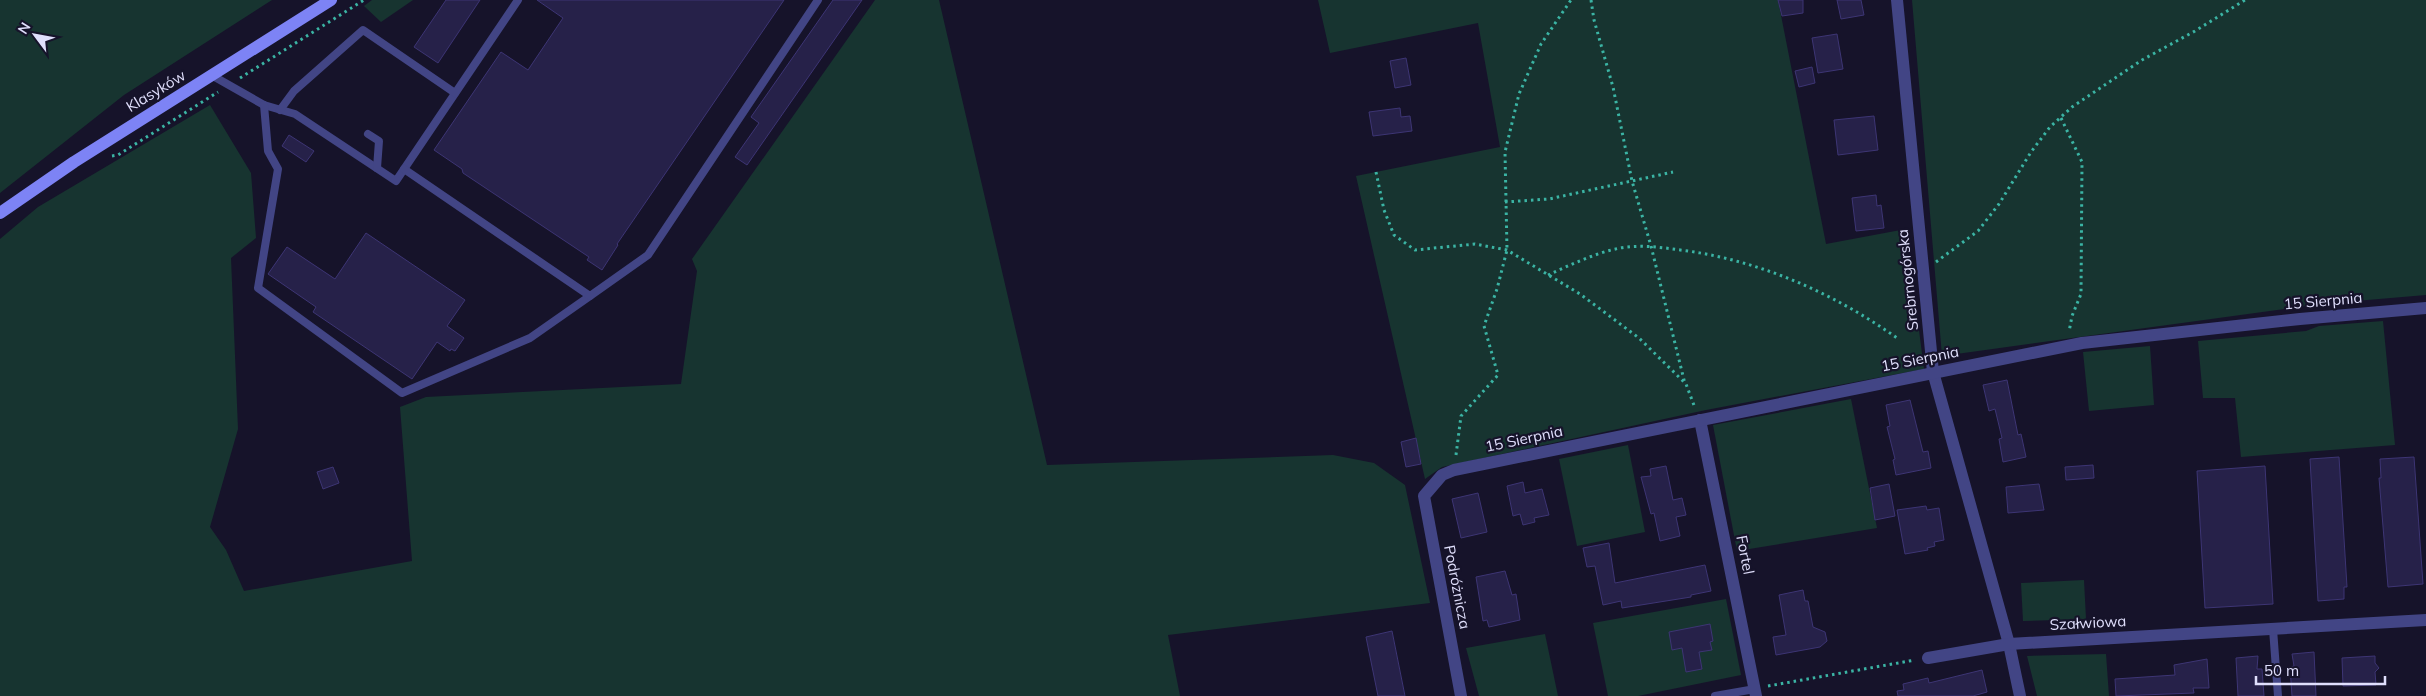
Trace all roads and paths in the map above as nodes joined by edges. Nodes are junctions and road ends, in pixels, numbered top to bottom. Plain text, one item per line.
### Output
1 (332, 0) edge
2 (518, 0) edge
3 (818, 0) edge
4 (1572, 0) edge
5 (1591, 0) edge
6 (1897, 0) edge
7 (2245, 0) edge
8 (213, 76) junction
9 (455, 93) junction
10 (264, 106) junction
11 (280, 110) junction
12 (2061, 118) junction
13 (368, 134) dead end
14 (377, 168) junction
15 (404, 169) junction
16 (1376, 172) dead end
17 (1673, 172) dead end
18 (1632, 181) junction
19 (1505, 202) junction
20 (0, 212) edge
21 (1651, 246) junction
22 (1507, 250) junction
23 (1923, 270) junction
24 (1547, 275) junction
25 (590, 296) junction
26 (2426, 308) edge
27 (1897, 338) dead end
28 (2070, 346) junction
29 (1933, 372) junction
30 (1686, 384) junction
31 (1700, 420) junction
32 (1454, 470) junction
33 (1432, 485) joint
34 (2426, 620) edge
35 (2273, 629) junction
36 (2008, 644) junction
37 (1928, 658) joint
38 (1755, 692) edge
39 (1460, 696) edge
40 (1715, 696) edge
41 (2020, 696) edge
42 (2278, 696) edge

1 - 8 street, Klasyków
2 - 9 lane
3 - 25 lane
4 - 19 path
5 - 18 path
6 - 23 street, Srebrnogórska
7 - 12 path
8 - 10 lane
8 - 20 street, Klasyków
9 - 11 lane
9 - 15 lane
10 - 11 lane
10 - 25 lane
11 - 14 lane
12 - 23 path
12 - 28 path
13 - 14 lane
14 - 15 lane
15 - 25 lane
16 - 22 path
17 - 18 path
18 - 19 path
18 - 21 path
19 - 22 path
21 - 24 path
21 - 27 path
21 - 30 path
22 - 24 path
22 - 32 path
23 - 29 street, Srebrnogórska
24 - 30 path
26 - 28 street, 15 Sierpnia
28 - 29 street, 15 Sierpnia
29 - 31 street, 15 Sierpnia
29 - 36 street, Srebrnogórska
30 - 31 path
31 - 32 street, 15 Sierpnia
31 - 38 street, Fortel
32 - 33 street, 15 Sierpnia
33 - 39 street, Podróżnicza
34 - 35 street, Szałwiowa
35 - 36 street, Szałwiowa
35 - 42 lane
36 - 37 street, Szałwiowa
36 - 41 street, Srebrnogórska
37 - 38 path
38 - 40 lane

